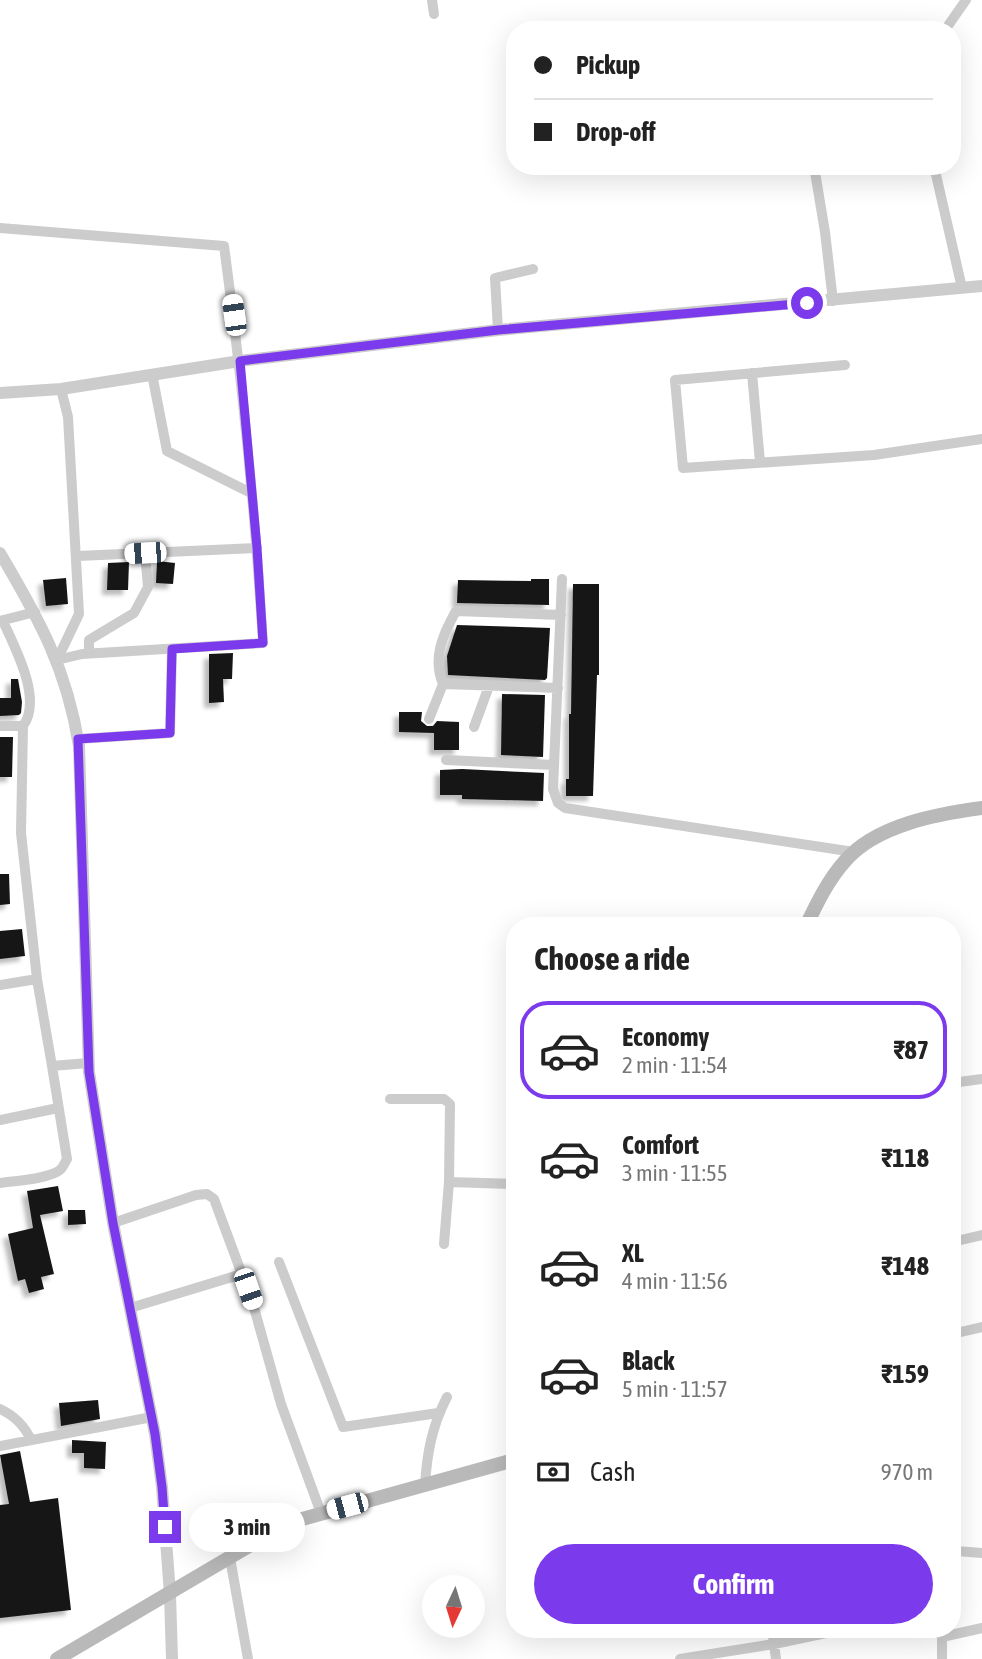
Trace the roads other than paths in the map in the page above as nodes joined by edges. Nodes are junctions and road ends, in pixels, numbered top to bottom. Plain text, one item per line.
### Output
1 (432, 0) edge
2 (966, 0) edge
3 (434, 14) dead end
4 (951, 21) edge
5 (816, 175) edge
6 (936, 175) edge
7 (0, 228) edge
8 (533, 269) dead end
9 (982, 286) edge
10 (962, 288) junction
11 (833, 301) junction
12 (498, 330) junction
13 (240, 361) junction
14 (845, 365) dead end
15 (752, 373) junction
16 (152, 374) junction
17 (61, 389) junction
18 (0, 393) edge
19 (982, 439) edge
20 (760, 462) junction
21 (251, 493) junction
22 (257, 548) junction
23 (0, 553) edge
24 (145, 553) junction
25 (78, 556) junction
26 (562, 579) dead end
27 (35, 612) junction
28 (561, 615) junction
29 (2, 621) edge
30 (172, 649) junction
31 (89, 653) junction
32 (57, 660) junction
33 (443, 684) junction
34 (489, 686) junction
35 (558, 688) junction
36 (429, 719) dead end
37 (0, 726) edge
38 (23, 726) junction
39 (474, 727) dead end
40 (78, 739) junction
41 (446, 760) dead end
42 (554, 765) junction
43 (982, 808) edge
44 (854, 852) junction
45 (811, 917) edge
46 (37, 979) junction
47 (0, 985) edge
48 (88, 1063) junction
49 (52, 1066) junction
50 (982, 1079) edge
51 (961, 1082) edge
52 (390, 1098) dead end
53 (58, 1108) junction
54 (0, 1120) edge
55 (449, 1182) junction
56 (0, 1183) edge
57 (506, 1184) edge
58 (113, 1223) junction
59 (982, 1236) edge
60 (961, 1240) edge
61 (444, 1244) dead end
62 (279, 1262) dead end
63 (242, 1274) junction
64 (130, 1308) junction
65 (982, 1327) edge
66 (961, 1332) edge
67 (447, 1397) dead end
68 (0, 1409) edge
69 (438, 1413) junction
70 (152, 1417) junction
71 (31, 1440) junction
72 (0, 1446) edge
73 (506, 1462) edge
74 (425, 1485) junction
75 (321, 1513) junction
76 (961, 1551) edge
77 (982, 1553) edge
78 (230, 1558) junction
79 (170, 1594) junction
80 (982, 1628) edge
81 (961, 1630) edge
82 (773, 1638) edge
83 (802, 1638) edge
84 (940, 1638) edge
85 (774, 1644) junction
86 (57, 1659) edge
87 (172, 1659) edge
88 (248, 1659) edge
89 (680, 1659) edge
90 (776, 1659) edge
91 (942, 1659) edge

1 - 3 street
2 - 4 street
5 - 11 street
6 - 10 street
7 - 13 street
8 - 12 street
9 - 10 street
10 - 11 street
11 - 12 street
12 - 13 street
13 - 16 street
13 - 21 street
14 - 15 street
15 - 20 street
15 - 20 street
16 - 17 street
16 - 21 street
17 - 18 street
17 - 25 street
19 - 20 street
21 - 22 street
22 - 24 street
22 - 30 street
23 - 27 street
24 - 25 street
24 - 31 street
25 - 32 street
26 - 28 street
27 - 29 street
27 - 32 street
28 - 33 street
28 - 35 street
29 - 38 street
30 - 31 street
30 - 40 street
31 - 32 street
32 - 40 street
33 - 34 street
33 - 36 street
34 - 35 street
34 - 39 street
35 - 42 street
37 - 38 street
38 - 46 street
40 - 48 street
41 - 42 street
42 - 44 street
43 - 44 main road
44 - 45 main road
46 - 47 street
46 - 49 street
48 - 49 street
48 - 58 street
49 - 53 street
50 - 51 street
52 - 55 street
53 - 54 street
53 - 56 street
55 - 57 street
55 - 61 street
58 - 63 street
58 - 64 street
59 - 60 street
62 - 69 street
63 - 64 street
63 - 75 street
64 - 70 street
65 - 66 street
67 - 69 street
68 - 71 street
69 - 74 street
70 - 71 street
70 - 79 street
71 - 72 street
73 - 74 main road
74 - 75 main road
75 - 78 main road
76 - 77 street
78 - 79 main road
78 - 88 street
79 - 86 main road
79 - 87 street
80 - 81 street
82 - 85 street
83 - 85 street
84 - 91 street
85 - 89 street
85 - 90 street

